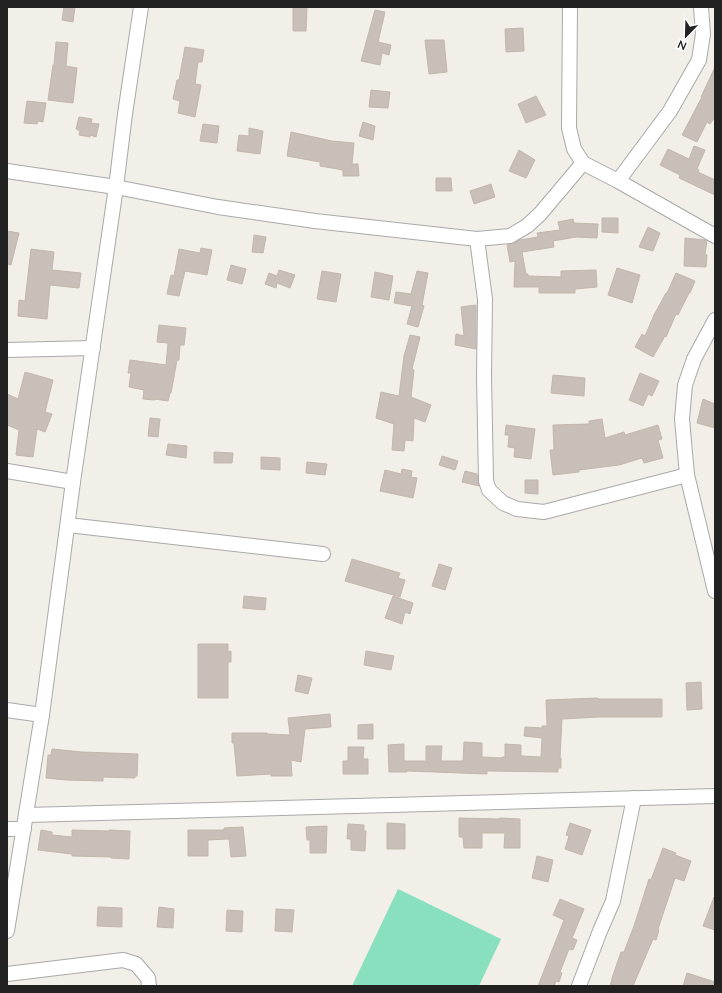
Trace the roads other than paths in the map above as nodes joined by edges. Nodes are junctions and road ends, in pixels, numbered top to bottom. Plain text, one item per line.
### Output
1 (142, 7) edge
2 (570, 7) edge
3 (701, 7) edge
4 (583, 163) junction
5 (7, 171) edge
6 (618, 181) junction
7 (116, 187) junction
8 (715, 236) edge
9 (477, 239) junction
10 (715, 320) edge
11 (93, 348) junction
12 (7, 350) edge
13 (7, 471) edge
14 (686, 476) junction
15 (73, 482) junction
16 (68, 525) junction
17 (323, 554) dead end
18 (715, 591) edge
19 (7, 710) edge
20 (42, 715) junction
21 (715, 796) edge
22 (634, 798) junction
23 (27, 815) junction
24 (7, 829) edge
25 (24, 829) junction
26 (7, 931) edge
27 (7, 974) edge
28 (149, 986) edge
29 (579, 986) edge

1 - 7 street
2 - 4 street
3 - 6 street
4 - 6 street
4 - 9 street
5 - 7 street
6 - 8 street
7 - 9 street
7 - 11 street
9 - 14 street
10 - 14 street
11 - 12 street
11 - 15 street
13 - 15 street
14 - 18 street
15 - 16 street
16 - 17 street
16 - 20 street
19 - 20 street
20 - 23 street
21 - 22 street
22 - 23 street
22 - 29 street
23 - 25 street
24 - 25 street
25 - 26 street
27 - 28 street

